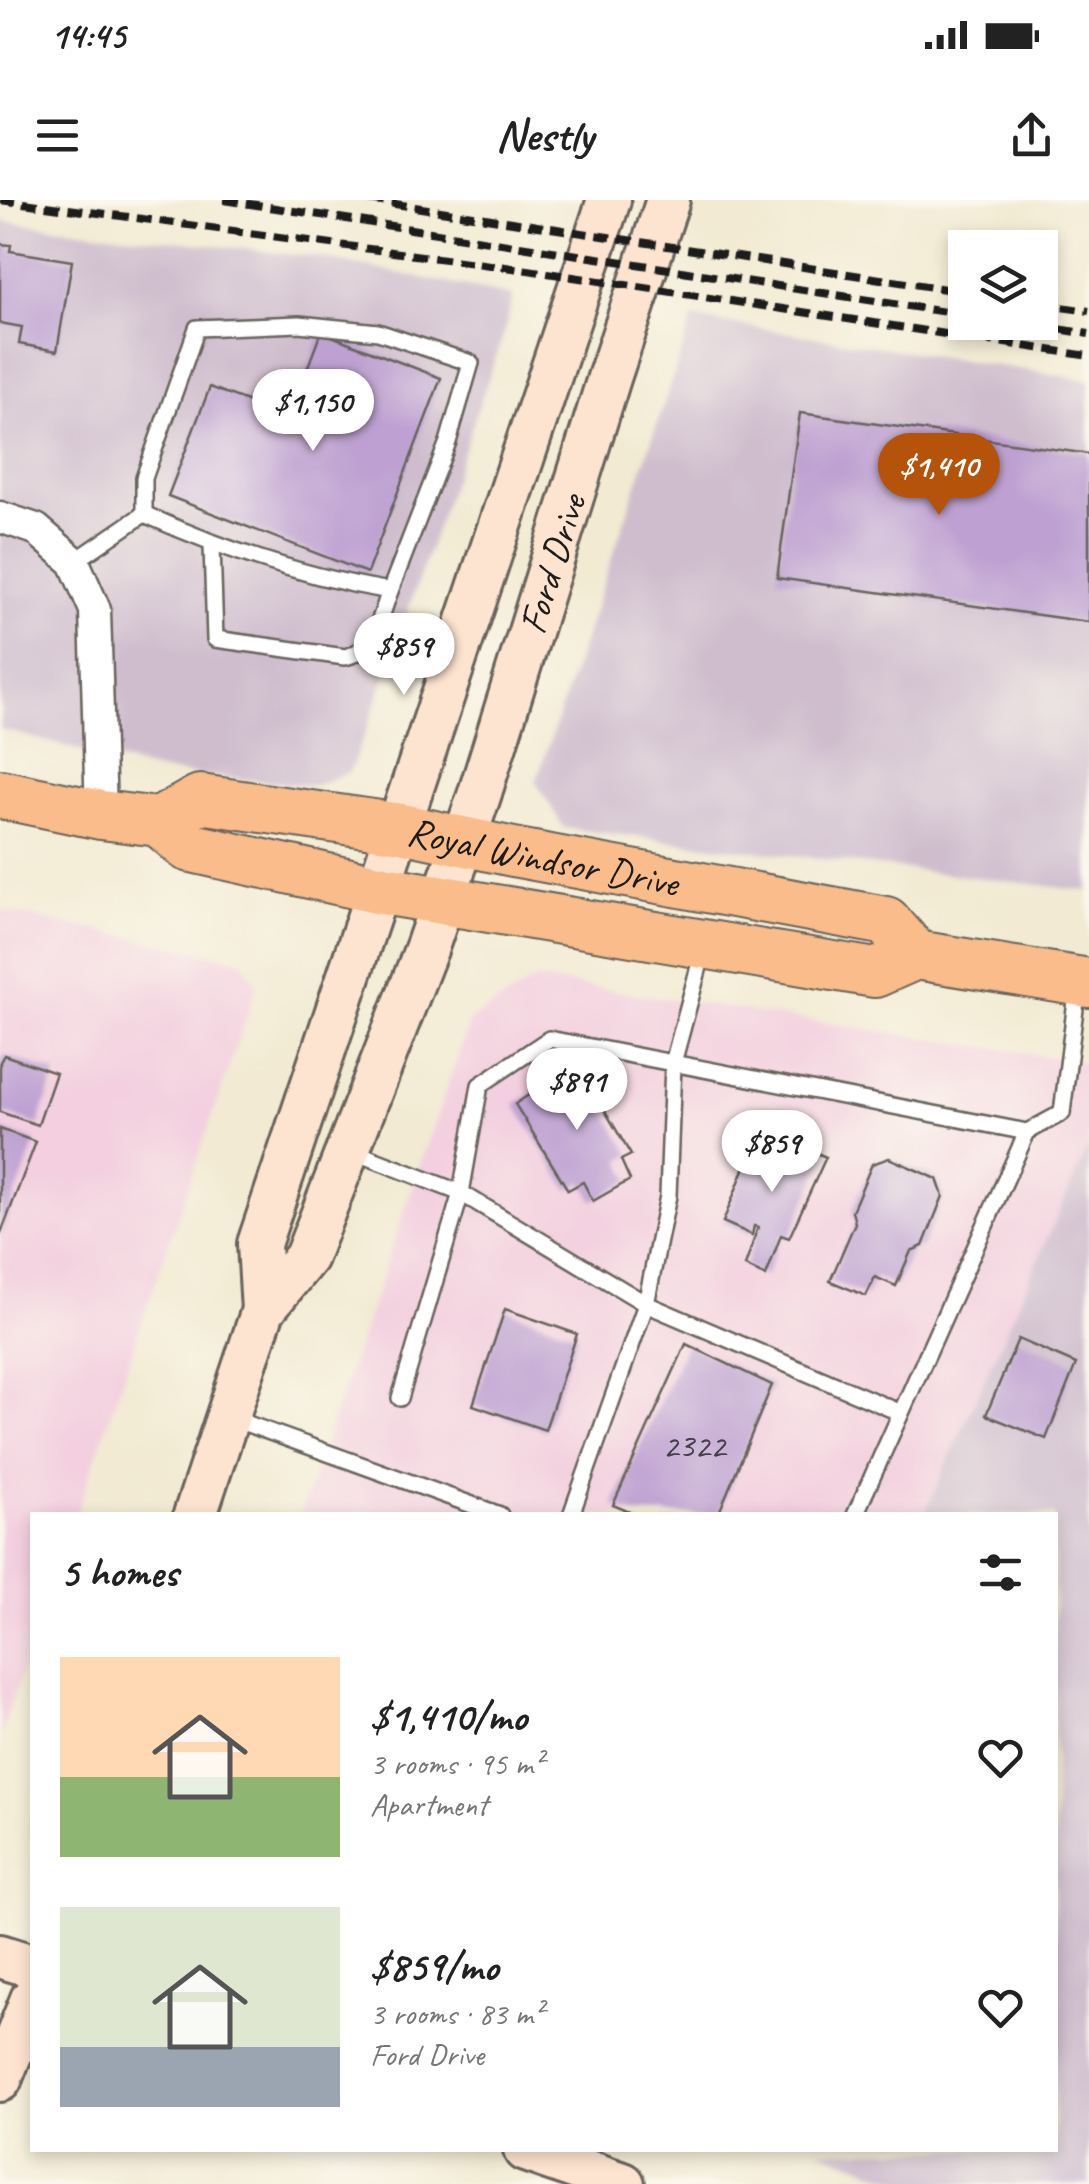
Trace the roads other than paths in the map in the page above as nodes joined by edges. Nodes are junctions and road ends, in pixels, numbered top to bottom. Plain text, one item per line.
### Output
1 (609, 200) edge
2 (668, 200) edge
3 (144, 514) junction
4 (0, 517) edge
5 (212, 545) junction
6 (74, 562) junction
7 (390, 591) junction
8 (0, 794) edge
9 (102, 814) junction
10 (159, 822) junction
11 (400, 828) junction
12 (464, 842) junction
13 (377, 889) junction
14 (443, 900) junction
15 (706, 944) junction
16 (916, 955) junction
17 (1084, 982) edge
18 (673, 1062) junction
19 (1026, 1132) junction
20 (348, 1149) junction
21 (461, 1192) junction
22 (646, 1304) junction
23 (263, 1310) junction
24 (400, 1398) dead end
25 (901, 1414) junction
26 (228, 1417) junction
27 (196, 1512) edge
28 (492, 1512) edge
29 (572, 1512) edge
30 (856, 1512) edge
31 (0, 1956) edge
32 (30, 1965) edge
33 (0, 1989) edge
34 (30, 1999) edge
35 (30, 2005) edge
36 (0, 2080) edge
37 (531, 2152) edge
38 (623, 2184) edge

1 - 11 main road, Ford Drive
2 - 12 main road, Ford Drive
3 - 5 lane
3 - 6 lane
3 - 7 lane
4 - 6 street
5 - 7 lane
5 - 7 lane
6 - 9 street
8 - 9 main road, Royal Windsor Drive
9 - 10 main road, Royal Windsor Drive
10 - 11 main road, Royal Windsor Drive
10 - 13 main road, Royal Windsor Drive
11 - 12 main road, Royal Windsor Drive
11 - 13 main road, Ford Drive
12 - 14 main road, Ford Drive
12 - 16 main road, Royal Windsor Drive
13 - 14 main road, Royal Windsor Drive
13 - 23 main road, Ford Drive
14 - 15 main road, Royal Windsor Drive
14 - 20 main road, Ford Drive
15 - 16 main road, Royal Windsor Drive
15 - 18 lane
16 - 17 main road, Royal Windsor Drive
17 - 19 lane
18 - 19 lane
18 - 21 lane
18 - 22 lane
19 - 25 lane
20 - 21 lane
20 - 23 main road, Ford Drive
21 - 22 lane
21 - 24 lane
22 - 25 lane
22 - 29 lane
23 - 26 main road, Ford Drive
25 - 30 lane
26 - 27 main road, Ford Drive
26 - 28 lane
31 - 32 main road
33 - 34 main road
35 - 36 main road
37 - 38 main road

